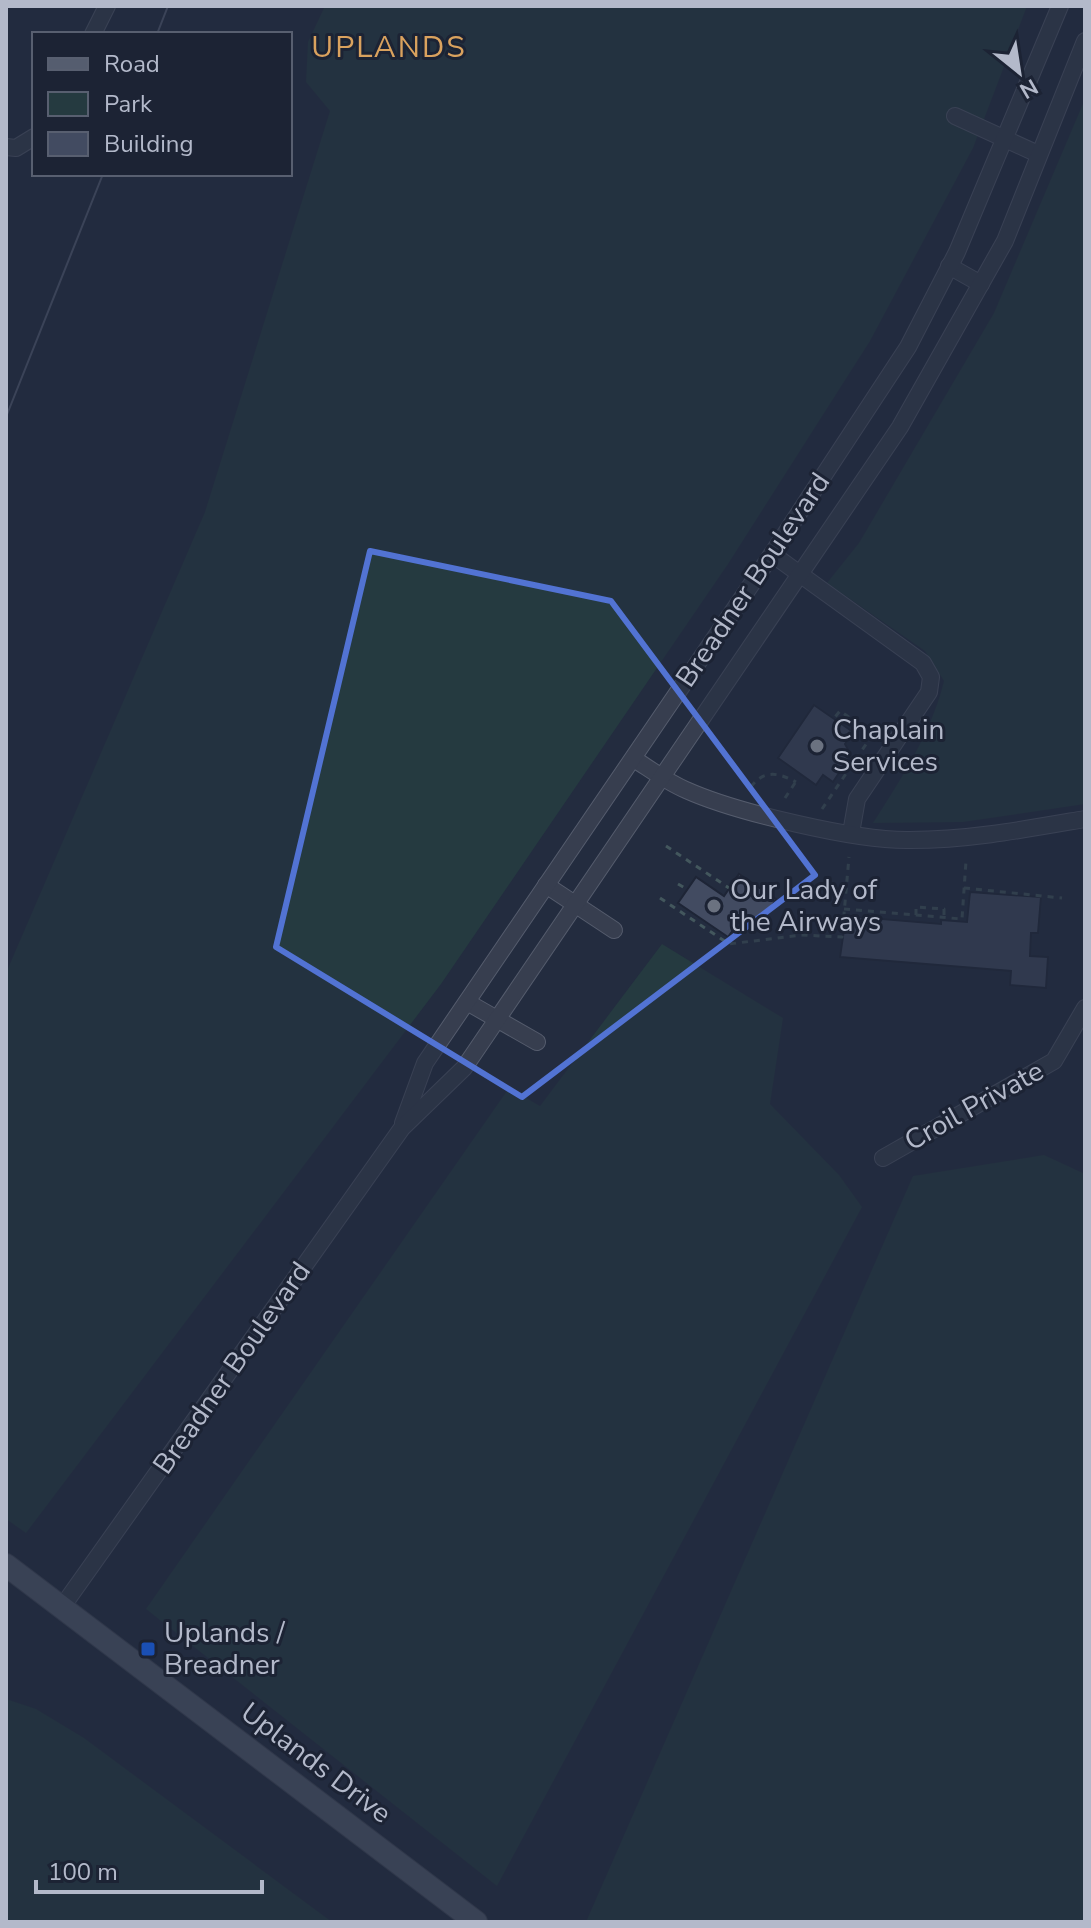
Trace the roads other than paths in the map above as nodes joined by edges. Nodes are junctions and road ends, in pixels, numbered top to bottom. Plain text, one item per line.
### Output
1 (107, 6) edge
2 (1060, 6) edge
3 (94, 32) edge
4 (1085, 41) edge
5 (955, 116) dead end
6 (32, 138) edge
7 (1006, 139) junction
8 (6, 147) edge
9 (1038, 154) junction
10 (949, 266) junction
11 (981, 284) junction
12 (772, 554) junction
13 (800, 577) junction
14 (634, 759) junction
15 (663, 777) junction
16 (1085, 819) edge
17 (851, 833) junction
18 (546, 885) junction
19 (576, 902) junction
20 (614, 930) dead end
21 (467, 1002) junction
22 (1085, 1008) edge
23 (496, 1017) junction
24 (537, 1042) dead end
25 (402, 1128) junction
26 (883, 1158) dead end
27 (6, 1565) edge
28 (62, 1607) junction
29 (476, 1922) edge

1 - 3 street
2 - 7 street, Breadner Boulevard
4 - 9 street, Breadner Boulevard
5 - 7 street
6 - 8 street
7 - 9 street
7 - 10 street, Breadner Boulevard
9 - 11 street, Breadner Boulevard
10 - 11 street
10 - 12 street, Breadner Boulevard
11 - 13 street, Breadner Boulevard
12 - 13 street
12 - 14 street, Breadner Boulevard
13 - 15 street, Breadner Boulevard
13 - 17 street
14 - 15 street
14 - 18 street, Breadner Boulevard
15 - 17 street
15 - 19 street, Breadner Boulevard
16 - 17 street
18 - 19 street
18 - 21 street, Breadner Boulevard
19 - 20 street
19 - 23 street, Breadner Boulevard
21 - 23 street
21 - 25 street, Breadner Boulevard
22 - 26 street, Croil Private
23 - 24 street
23 - 25 street, Breadner Boulevard
25 - 28 street, Breadner Boulevard
27 - 28 main road, Uplands Drive
28 - 29 main road, Uplands Drive

